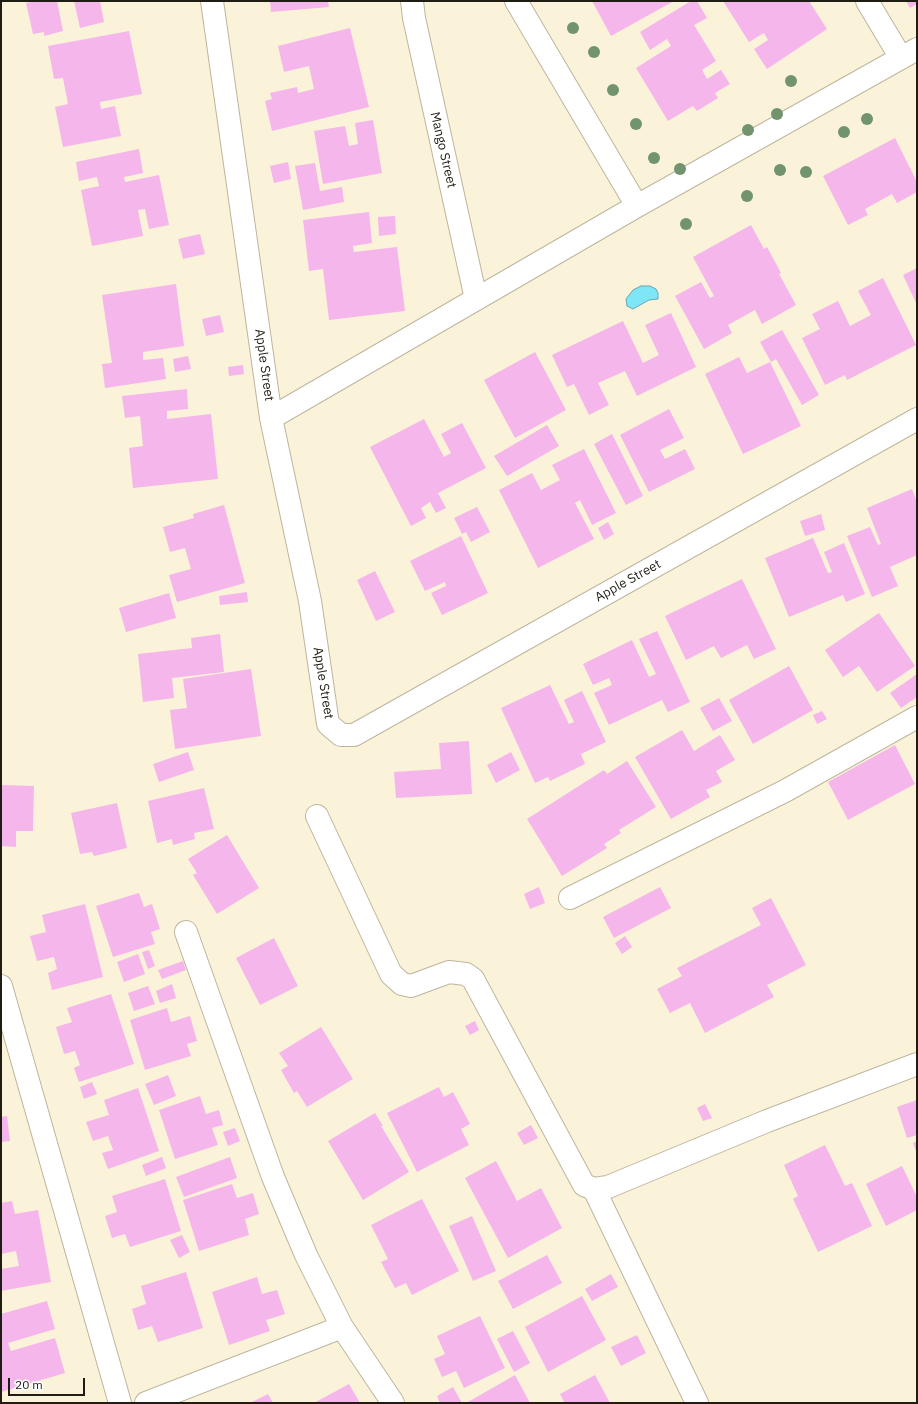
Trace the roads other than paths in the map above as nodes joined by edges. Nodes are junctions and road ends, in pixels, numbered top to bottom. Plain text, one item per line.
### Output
1 (212, 1) edge
2 (412, 1) edge
3 (516, 1) edge
4 (867, 1) edge
5 (909, 53) edge
6 (637, 206) junction
7 (476, 299) junction
8 (272, 418) junction
9 (917, 419) edge
10 (917, 717) edge
11 (317, 816) dead end
12 (570, 898) dead end
13 (186, 932) dead end
14 (1, 986) edge
15 (917, 1064) edge
16 (594, 1189) junction
17 (342, 1327) junction
18 (149, 1402) edge
19 (120, 1403) edge
20 (392, 1403) edge
21 (697, 1403) edge

1 - 8 street, Apple Street
2 - 7 street, Mango Street
3 - 6 street
4 - 5 street
5 - 6 street
6 - 7 street
7 - 8 street
8 - 9 street, Apple Street
10 - 12 street
11 - 16 street
13 - 17 street
14 - 19 street
15 - 16 street
16 - 21 street
17 - 18 street
17 - 20 street

